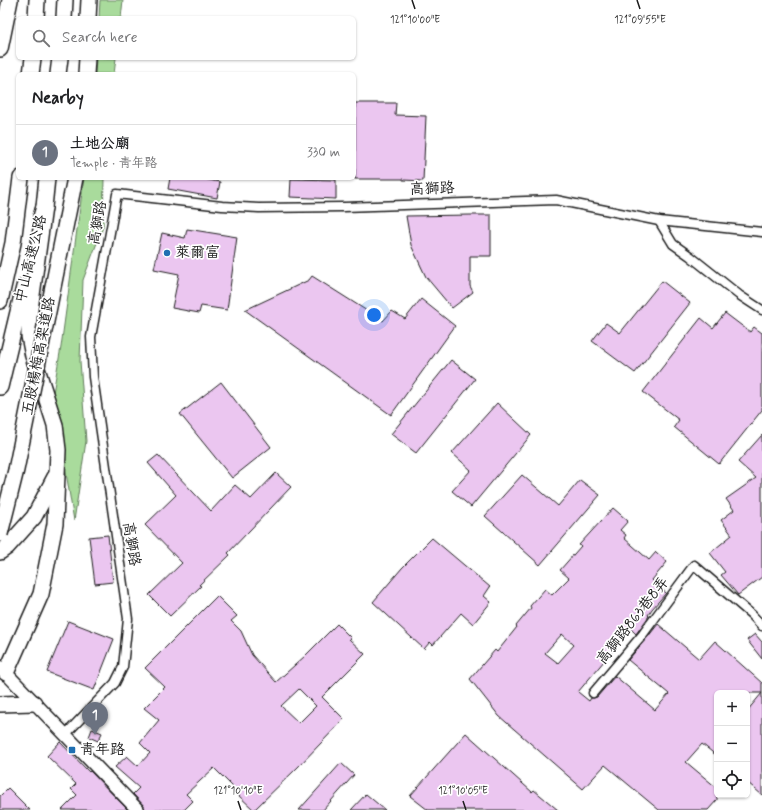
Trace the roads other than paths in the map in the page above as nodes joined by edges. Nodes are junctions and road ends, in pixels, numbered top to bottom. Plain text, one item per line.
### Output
1 (10, 0) edge
2 (37, 0) edge
3 (65, 0) edge
4 (89, 0) edge
5 (36, 16) edge
6 (64, 16) edge
7 (88, 16) edge
8 (0, 49) edge
9 (33, 60) edge
10 (60, 60) edge
11 (87, 60) edge
12 (31, 72) edge
13 (58, 72) edge
14 (86, 72) edge
15 (20, 180) edge
16 (47, 180) edge
17 (75, 180) edge
18 (44, 207) junction
19 (659, 221) junction
20 (762, 232) edge
21 (0, 301) edge
22 (762, 310) edge
23 (0, 387) edge
24 (58, 472) junction
25 (0, 534) edge
26 (0, 552) edge
27 (762, 626) edge
28 (3, 670) edge
29 (593, 693) dead end
30 (34, 703) junction
31 (0, 704) edge
32 (65, 735) junction
33 (138, 810) edge

1 - 8 highway
2 - 5 highway
3 - 6 highway
4 - 7 highway
9 - 12 highway
10 - 13 highway
11 - 14 highway
15 - 21 highway, 中山高速公路
16 - 18 highway, 中山高速公路
17 - 25 highway, 五股楊梅高架道路, bridge
18 - 23 highway, 中山高速公路
18 - 24 highway
19 - 20 street, 高獅路
19 - 22 street
19 - 32 street, 高獅路
24 - 26 highway
24 - 28 highway
27 - 29 street, 高獅路863巷8弄
28 - 30 street
30 - 31 highway
30 - 32 street
32 - 33 street

